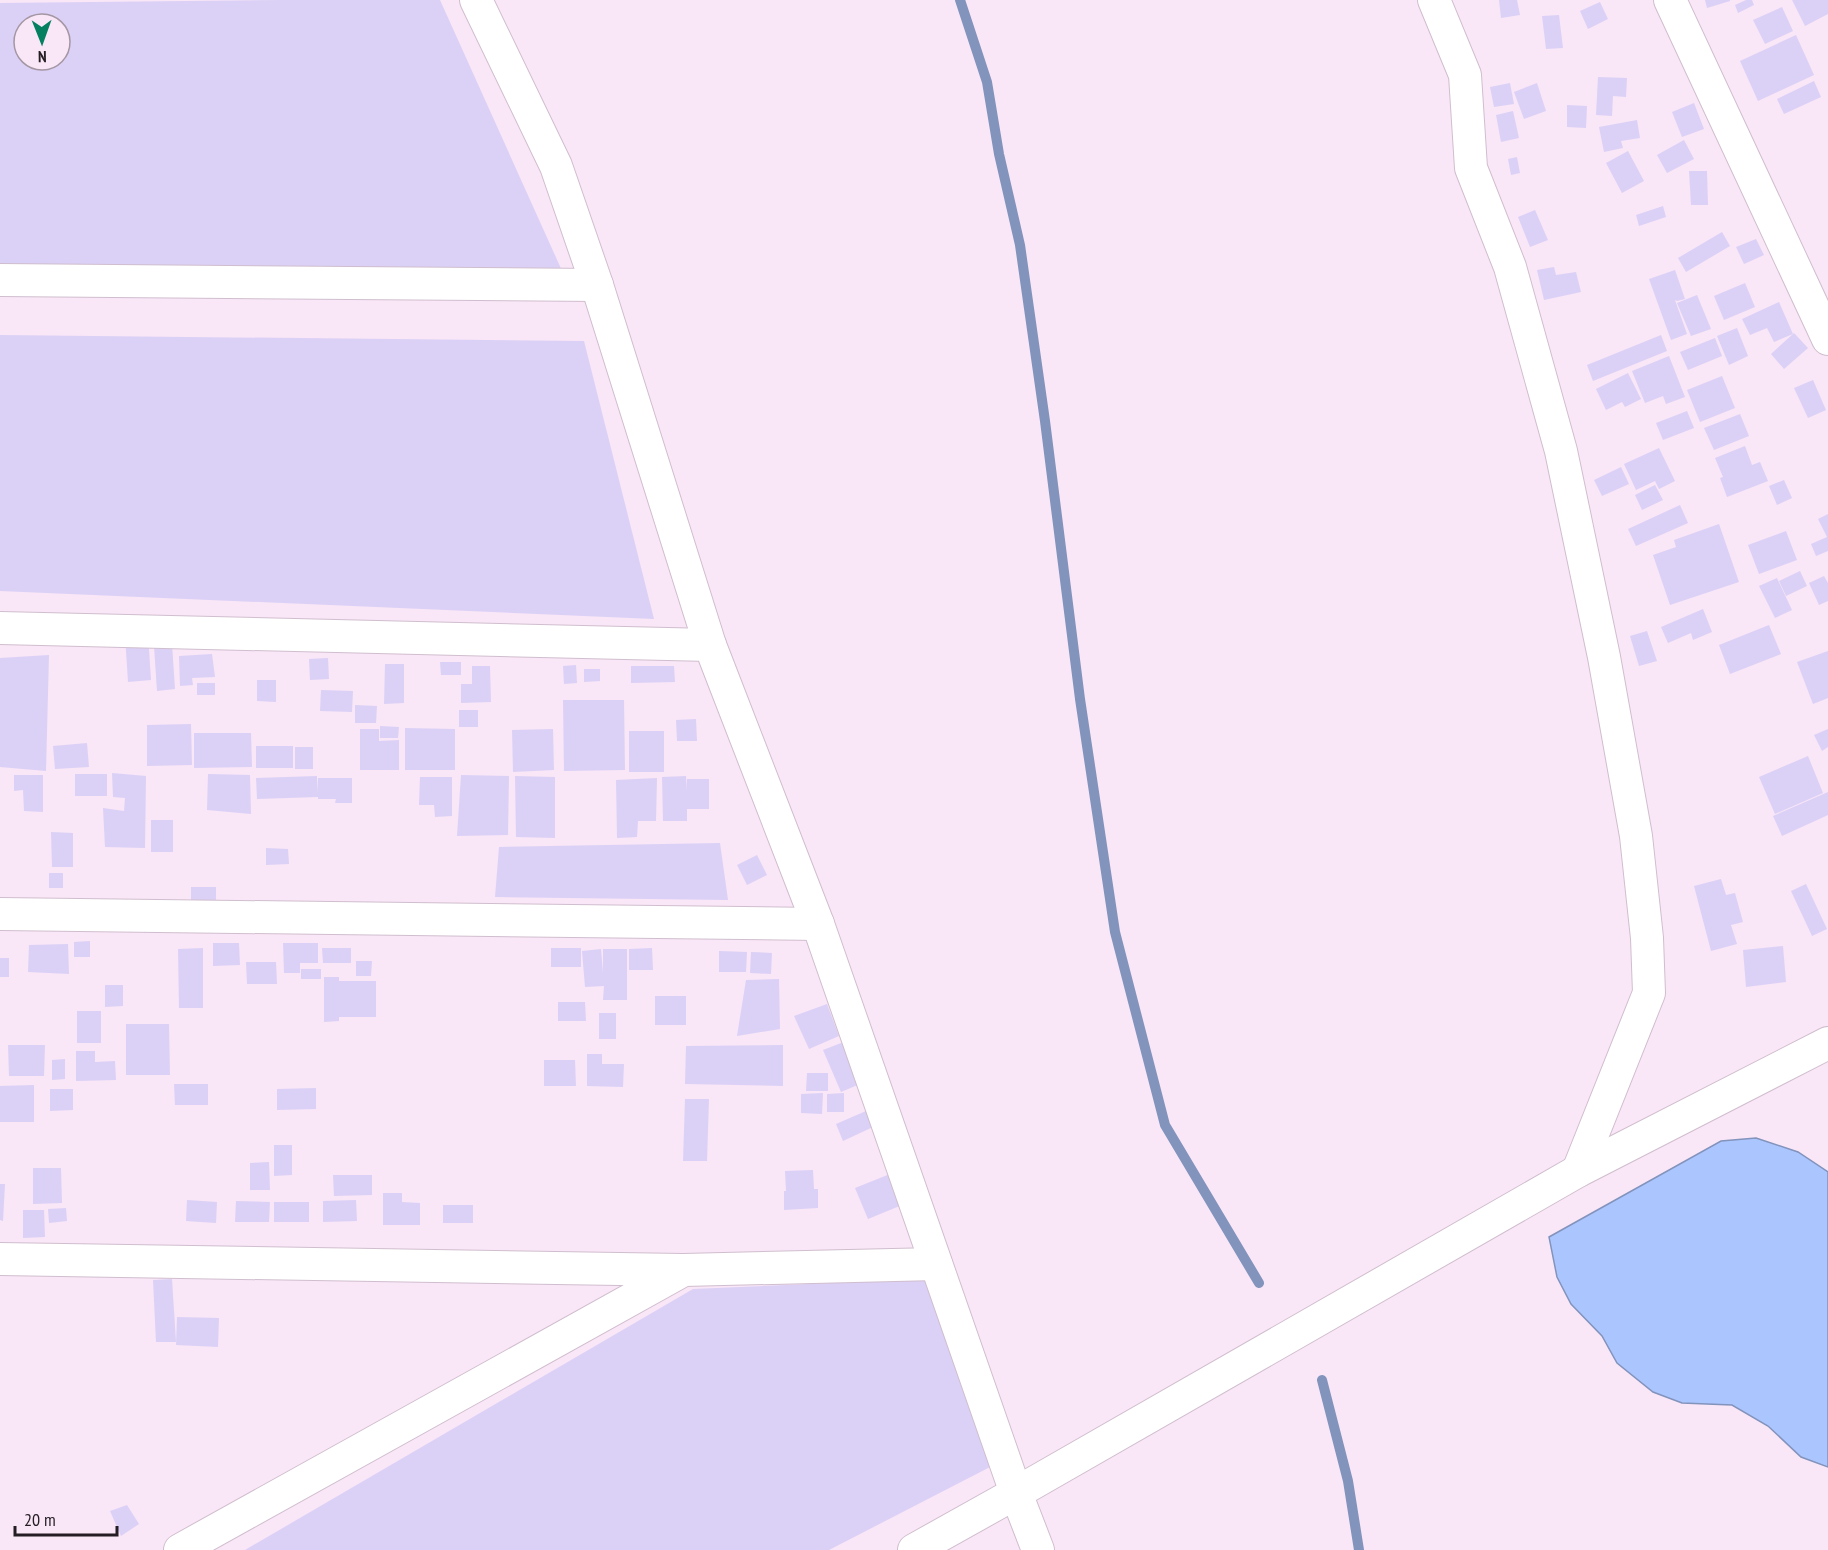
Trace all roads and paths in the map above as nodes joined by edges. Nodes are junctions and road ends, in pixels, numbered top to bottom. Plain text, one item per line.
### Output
1 (476, 0) edge
2 (1434, 0) edge
3 (1670, 0) edge
4 (0, 280) edge
5 (597, 285) junction
6 (1828, 339) edge
7 (0, 628) edge
8 (710, 645) junction
9 (0, 914) edge
10 (818, 924) junction
11 (1828, 1042) edge
12 (1578, 1171) junction
13 (0, 1259) edge
14 (936, 1264) junction
15 (683, 1270) junction
16 (1016, 1493) junction
17 (180, 1550) edge
18 (914, 1550) edge
19 (1038, 1550) edge

1 - 5 street
2 - 12 street
3 - 6 street
4 - 5 street
5 - 8 street
7 - 8 street
8 - 10 street
9 - 10 street
10 - 14 street
11 - 12 street
12 - 16 street
13 - 15 street
14 - 15 street
14 - 16 street
15 - 17 street
16 - 18 street
16 - 19 street

